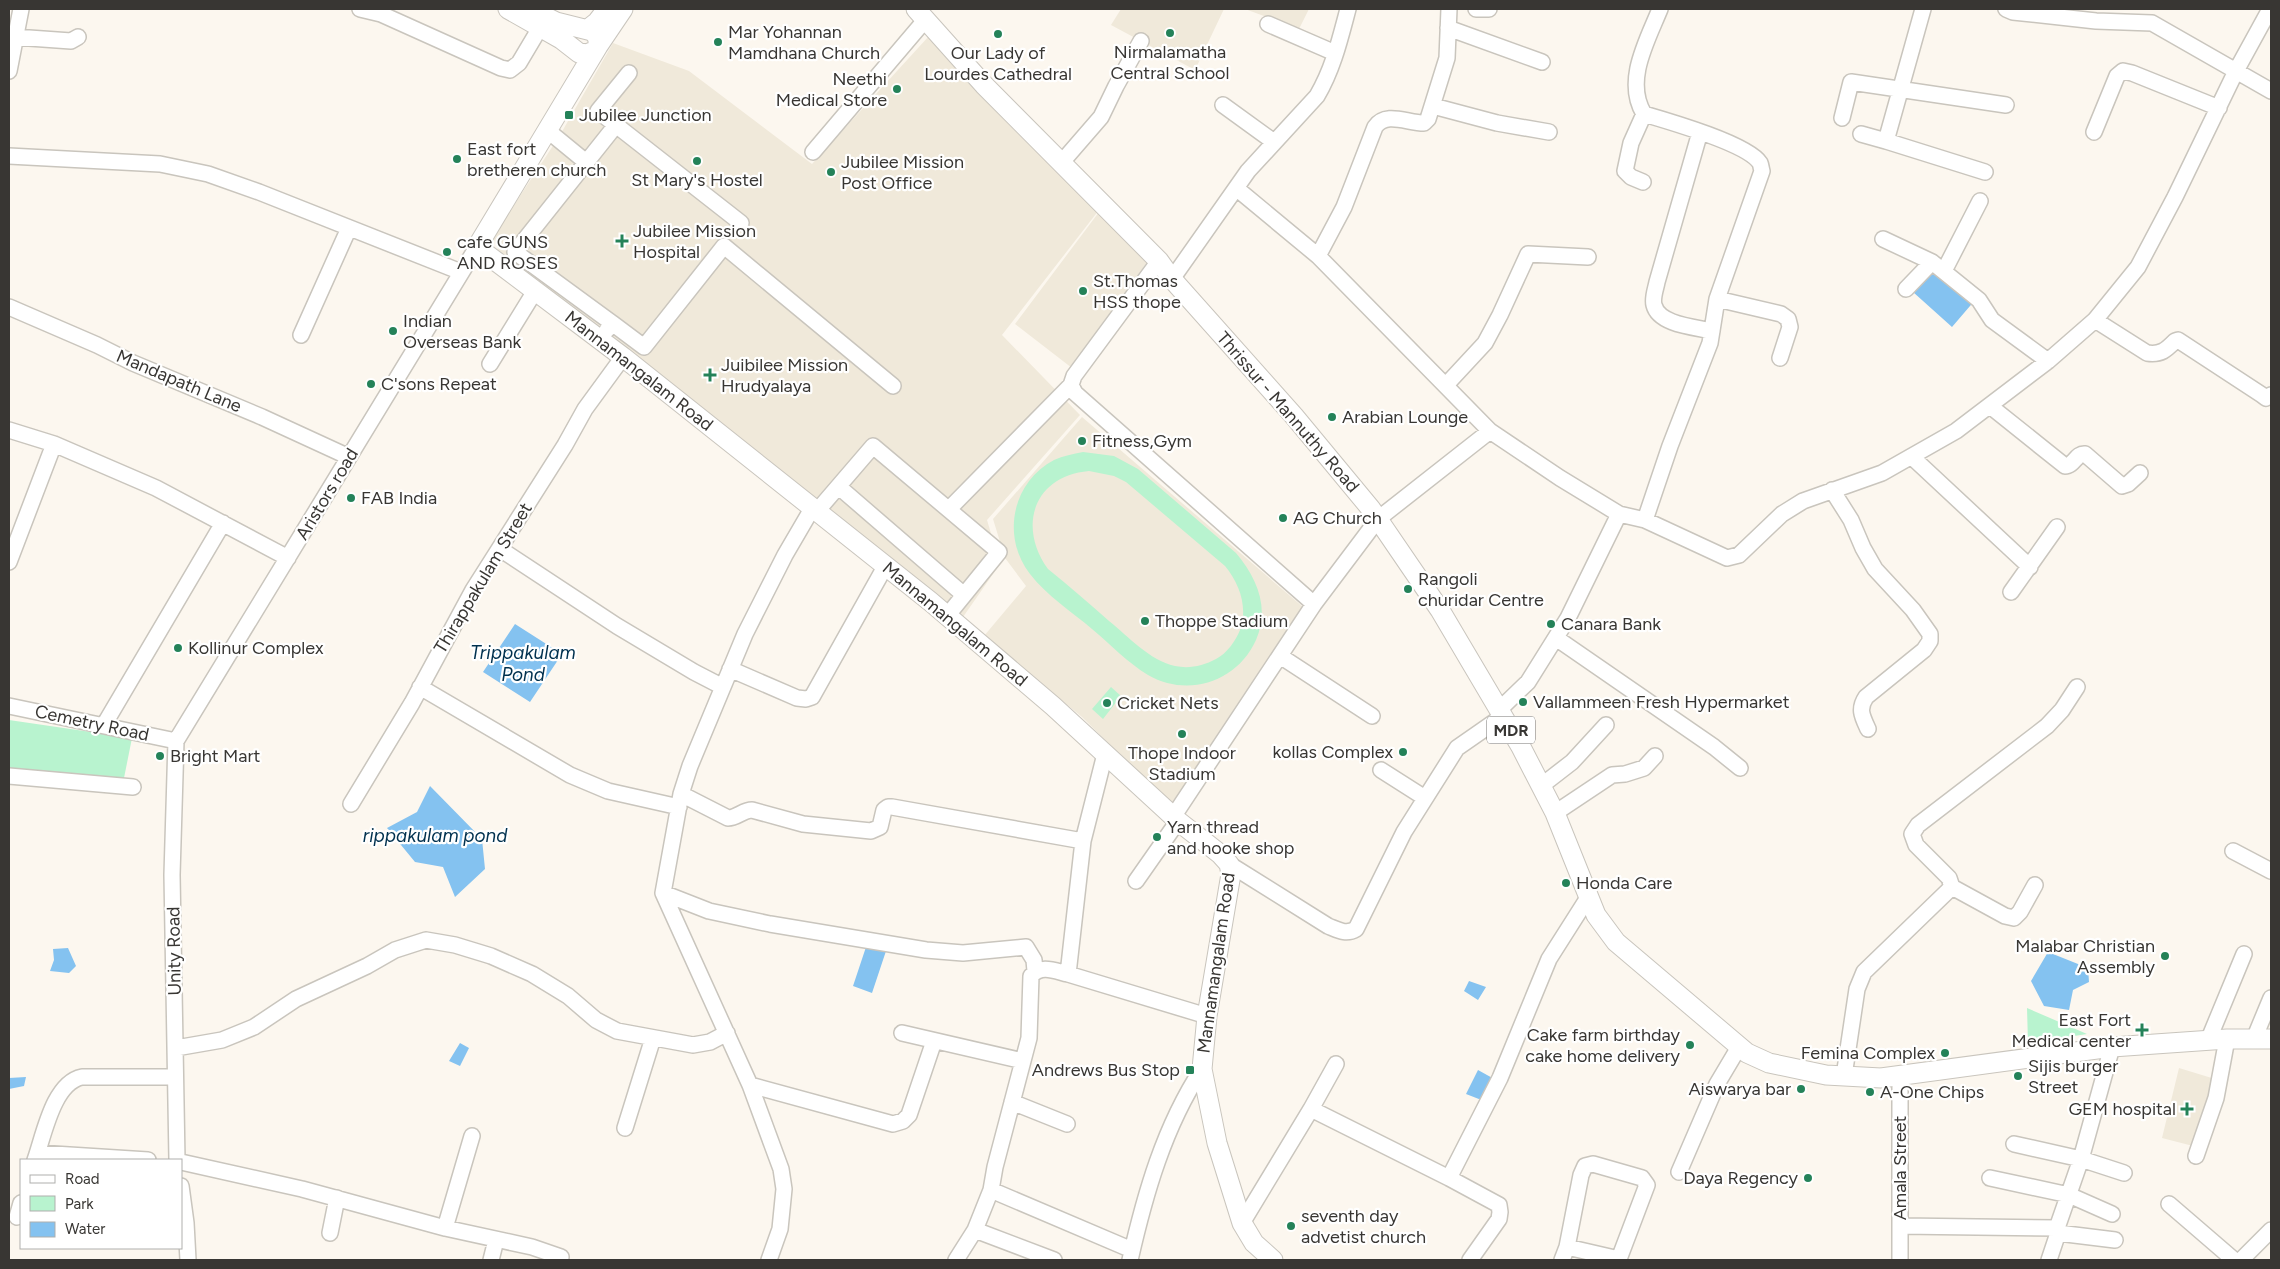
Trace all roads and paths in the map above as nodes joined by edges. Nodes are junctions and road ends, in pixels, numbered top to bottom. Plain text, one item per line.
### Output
1 (21, 9) edge
2 (360, 9) edge
3 (508, 9) edge
4 (530, 9) edge
5 (607, 9) edge
6 (623, 9) edge
7 (1348, 9) edge
8 (1449, 9) edge
9 (1476, 9) edge
10 (1489, 9) edge
11 (1660, 9) edge
12 (1923, 9) edge
13 (2006, 9) edge
14 (2270, 9) edge
15 (382, 11) edge
16 (921, 14) edge
17 (2096, 15) edge
18 (2154, 16) edge
19 (547, 18) edge
20 (1268, 24) dead end
21 (1448, 28) junction
22 (586, 29) junction
23 (78, 37) dead end
24 (15, 38) junction
25 (1141, 41) dead end
26 (586, 50) junction
27 (1336, 53) junction
28 (1542, 62) dead end
29 (9, 71) edge
30 (2236, 71) junction
31 (629, 73) dead end
32 (1899, 90) junction
33 (2271, 91) edge
34 (1223, 105) dead end
35 (2006, 105) dead end
36 (1433, 106) junction
37 (2219, 108) junction
38 (1644, 114) junction
39 (1842, 118) dead end
40 (616, 125) junction
41 (547, 130) junction
42 (1549, 132) dead end
43 (1700, 132) junction
44 (2094, 132) dead end
45 (1861, 134) dead end
46 (1886, 141) junction
47 (1274, 142) junction
48 (814, 152) dead end
49 (9, 156) edge
50 (586, 162) junction
51 (1062, 162) junction
52 (1985, 172) dead end
53 (1643, 182) dead end
54 (1236, 188) junction
55 (1980, 200) dead end
56 (741, 223) dead end
57 (349, 228) junction
58 (1883, 240) dead end
59 (477, 247) junction
60 (1318, 256) junction
61 (1588, 257) dead end
62 (1159, 261) junction
63 (1938, 266) junction
64 (461, 272) junction
65 (1172, 279) junction
66 (1906, 289) dead end
67 (535, 291) junction
68 (1718, 299) junction
69 (9, 307) edge
70 (2095, 320) junction
71 (612, 323) junction
72 (1712, 331) junction
73 (301, 335) dead end
74 (601, 340) junction
75 (623, 357) junction
76 (1780, 358) dead end
77 (2048, 361) junction
78 (490, 364) dead end
79 (1071, 385) junction
80 (1446, 385) junction
81 (893, 386) dead end
82 (2271, 395) edge
83 (1990, 406) junction
84 (9, 430) edge
85 (1490, 431) junction
86 (54, 444) junction
87 (349, 457) junction
88 (1912, 457) junction
89 (2140, 473) dead end
90 (839, 488) junction
91 (1832, 490) junction
92 (816, 509) junction
93 (949, 509) junction
94 (1619, 514) junction
95 (1378, 519) junction
96 (1645, 520) junction
97 (223, 523) junction
98 (2057, 528) dead end
99 (500, 549) junction
100 (288, 558) junction
101 (9, 562) edge
102 (886, 565) junction
103 (2030, 567) junction
104 (2011, 592) dead end
105 (964, 595) junction
106 (1314, 604) junction
107 (947, 616) junction
108 (1556, 638) junction
109 (1280, 656) junction
110 (730, 669) junction
111 (420, 687) junction
112 (723, 687) junction
113 (2077, 687) dead end
114 (9, 706) edge
115 (1501, 713) junction
116 (1372, 716) dead end
117 (104, 725) junction
118 (1606, 725) dead end
119 (1868, 729) dead end
120 (176, 741) junction
121 (1105, 754) junction
122 (1655, 756) dead end
123 (1740, 768) dead end
124 (1381, 770) dead end
125 (9, 776) edge
126 (1541, 786) junction
127 (133, 787) dead end
128 (1425, 798) junction
129 (680, 800) junction
130 (351, 804) dead end
131 (1556, 813) junction
132 (1175, 819) junction
133 (1083, 841) junction
134 (2233, 851) dead end
135 (1229, 864) junction
136 (2271, 871) edge
137 (1136, 881) dead end
138 (2035, 885) dead end
139 (1952, 887) junction
140 (663, 893) junction
141 (1589, 896) junction
142 (2244, 954) dead end
143 (1035, 971) junction
144 (1068, 974) junction
145 (2271, 998) edge
146 (1207, 1016) junction
147 (727, 1033) junction
148 (902, 1034) dead end
149 (653, 1038) junction
150 (2227, 1039) junction
151 (2262, 1039) edge
152 (2208, 1041) junction
153 (932, 1047) dead end
154 (1739, 1047) junction
155 (2112, 1047) junction
156 (176, 1048) junction
157 (1023, 1061) junction
158 (1336, 1064) dead end
159 (1202, 1070) junction
160 (1844, 1076) junction
161 (1900, 1076) junction
162 (175, 1077) junction
163 (750, 1085) junction
164 (1012, 1102) junction
165 (1312, 1109) junction
166 (1067, 1124) dead end
167 (625, 1128) dead end
168 (472, 1136) dead end
169 (2014, 1144) dead end
170 (2196, 1156) dead end
171 (36, 1157) edge
172 (111, 1159) edge
173 (177, 1159) edge
174 (2081, 1159) junction
175 (182, 1162) edge
176 (1679, 1172) dead end
177 (2124, 1173) dead end
178 (1449, 1178) junction
179 (1990, 1178) dead end
180 (991, 1190) junction
181 (2069, 1195) junction
182 (182, 1198) edge
183 (337, 1198) junction
184 (2169, 1204) dead end
185 (2112, 1214) dead end
186 (184, 1223) edge
187 (1242, 1223) junction
188 (1901, 1226) junction
189 (444, 1228) junction
190 (975, 1230) junction
191 (2271, 1230) edge
192 (2057, 1231) junction
193 (330, 1233) dead end
194 (496, 1240) junction
195 (2115, 1240) dead end
196 (1564, 1254) edge
197 (1131, 1255) edge
198 (561, 1257) dead end
199 (1616, 1259) edge
200 (188, 1260) edge
201 (491, 1260) edge
202 (769, 1260) edge
203 (956, 1260) edge
204 (1054, 1260) edge
205 (1273, 1260) edge
206 (1470, 1260) edge
207 (1900, 1260) edge
208 (2049, 1260) edge
209 (2234, 1260) edge
210 (2241, 1260) edge

1 - 24 street
2 - 15 street
3 - 19 main road
4 - 19 main road
5 - 22 main road
6 - 26 main road
7 - 27 street
8 - 21 street
9 - 10 street
11 - 38 street
12 - 32 street
13 - 17 street
14 - 30 street
15 - 19 street
16 - 48 street
16 - 51 main road, Thrissur - Mannuthy Road / MDR
17 - 18 street
18 - 30 street
19 - 22 main road
19 - 26 main road
20 - 27 street
21 - 28 street
21 - 36 street
22 - 26 main road
23 - 24 street
24 - 29 street
25 - 51 street
26 - 41 main road
27 - 47 street
30 - 33 street
30 - 37 street
31 - 40 street
32 - 35 street
32 - 39 street
32 - 46 street
34 - 47 street
36 - 42 street
36 - 60 street
37 - 44 street
37 - 70 street
38 - 43 street
38 - 53 street
40 - 50 street
40 - 56 street
41 - 50 street
41 - 59 main road
43 - 68 street
43 - 72 street
45 - 46 street
46 - 52 street
47 - 54 street
49 - 57 street
50 - 71 street
51 - 62 main road, Thrissur - Mannuthy Road / MDR
54 - 60 street
54 - 65 street
55 - 63 street
57 - 64 street
57 - 73 street
58 - 63 street
59 - 64 street, Aristors road
59 - 67 main road, Mannamangalam Road
60 - 80 street
61 - 80 street
62 - 65 main road, Thrissur - Mannuthy Road / MDR
62 - 79 street
63 - 66 street
63 - 77 street
64 - 87 street, Aristors road
65 - 95 main road, Thrissur - Mannuthy Road / MDR
67 - 74 main road, Mannamangalam Road
67 - 78 street
68 - 72 street
68 - 76 street
69 - 87 street, Mandapath Lane
70 - 77 street
70 - 82 street
71 - 74 street
71 - 81 street
72 - 96 street
74 - 75 main road, Mannamangalam Road
75 - 92 main road, Mannamangalam Road
75 - 99 street, Thirappakulam Street
77 - 83 street
79 - 93 street
79 - 106 street
80 - 85 street
83 - 88 street
83 - 89 street
84 - 86 street
85 - 94 street
85 - 95 street
86 - 97 street
86 - 101 street
87 - 100 street, Aristors road
88 - 91 street
88 - 103 street
90 - 92 street
90 - 93 street
90 - 105 street
91 - 96 street
91 - 119 street
92 - 102 main road, Mannamangalam Road
92 - 110 street
93 - 105 street
94 - 96 street
94 - 108 street
95 - 106 street
95 - 115 main road, Thrissur - Mannuthy Road / MDR
97 - 100 street
97 - 117 street
98 - 103 street
99 - 111 street, Thirappakulam Street
99 - 112 street
100 - 120 street, Aristors road
102 - 107 main road, Mannamangalam Road
102 - 110 street
103 - 104 street
105 - 107 street
106 - 109 street
107 - 121 main road, Mannamangalam Road
108 - 115 street
108 - 123 street
109 - 116 street
109 - 132 street
110 - 112 street
111 - 129 street
111 - 130 street, Thirappakulam Street
112 - 129 street
113 - 139 street
114 - 117 street, Cemetry Road
115 - 126 main road, Thrissur - Mannuthy Road / MDR
115 - 128 street
117 - 120 street, Cemetry Road
118 - 126 street
120 - 156 street, Unity Road
121 - 132 main road, Mannamangalam Road
121 - 133 street
122 - 131 street
124 - 128 street
125 - 127 street
126 - 131 main road, Thrissur - Mannuthy Road / MDR
128 - 135 street
129 - 133 street
129 - 140 street
131 - 141 main road, Thrissur - Mannuthy Road / MDR
132 - 135 main road, Mannamangalam Road
132 - 137 street
133 - 144 street
134 - 136 street
135 - 146 main road, Mannamangalam Road
138 - 139 street
139 - 160 street
140 - 143 street
140 - 147 street
141 - 154 main road, Thrissur - Mannuthy Road / MDR
141 - 178 street
142 - 152 street
143 - 144 street
143 - 157 street
144 - 146 street
145 - 151 street
146 - 159 main road, Mannamangalam Road
147 - 149 street
147 - 163 street
148 - 157 street
149 - 156 street
149 - 167 street
150 - 151 main road, Thrissur - Mannuthy Road / MDR
150 - 152 main road, Thrissur - Mannuthy Road / MDR
150 - 170 street
152 - 155 main road, Thrissur - Mannuthy Road / MDR
153 - 163 street
154 - 160 main road, Thrissur - Mannuthy Road / MDR
154 - 176 street
155 - 161 main road, Thrissur - Mannuthy Road / MDR
155 - 174 street
156 - 162 street, Unity Road
157 - 164 street
158 - 165 street
159 - 187 main road, Mannamangalam Road
159 - 197 street
160 - 161 main road, Thrissur - Mannuthy Road / MDR
161 - 188 street, Amala Street
162 - 171 street
162 - 173 street, Unity Road
163 - 202 street
164 - 166 street
164 - 180 street
165 - 178 street
165 - 187 street
168 - 189 street
169 - 174 street
171 - 172 street
174 - 177 street
174 - 181 street
175 - 183 street
178 - 206 street
179 - 181 street
180 - 190 street
180 - 197 street
181 - 185 street
181 - 192 street
182 - 186 street
183 - 189 street
183 - 193 street
184 - 209 street
186 - 200 street
187 - 205 main road, Mannamangalam Road
188 - 192 street
188 - 207 street, Amala Street
189 - 194 street
190 - 203 street
190 - 204 street
191 - 210 street
192 - 195 street
192 - 208 street
194 - 198 street
194 - 201 street
196 - 199 street
196 - 199 street

